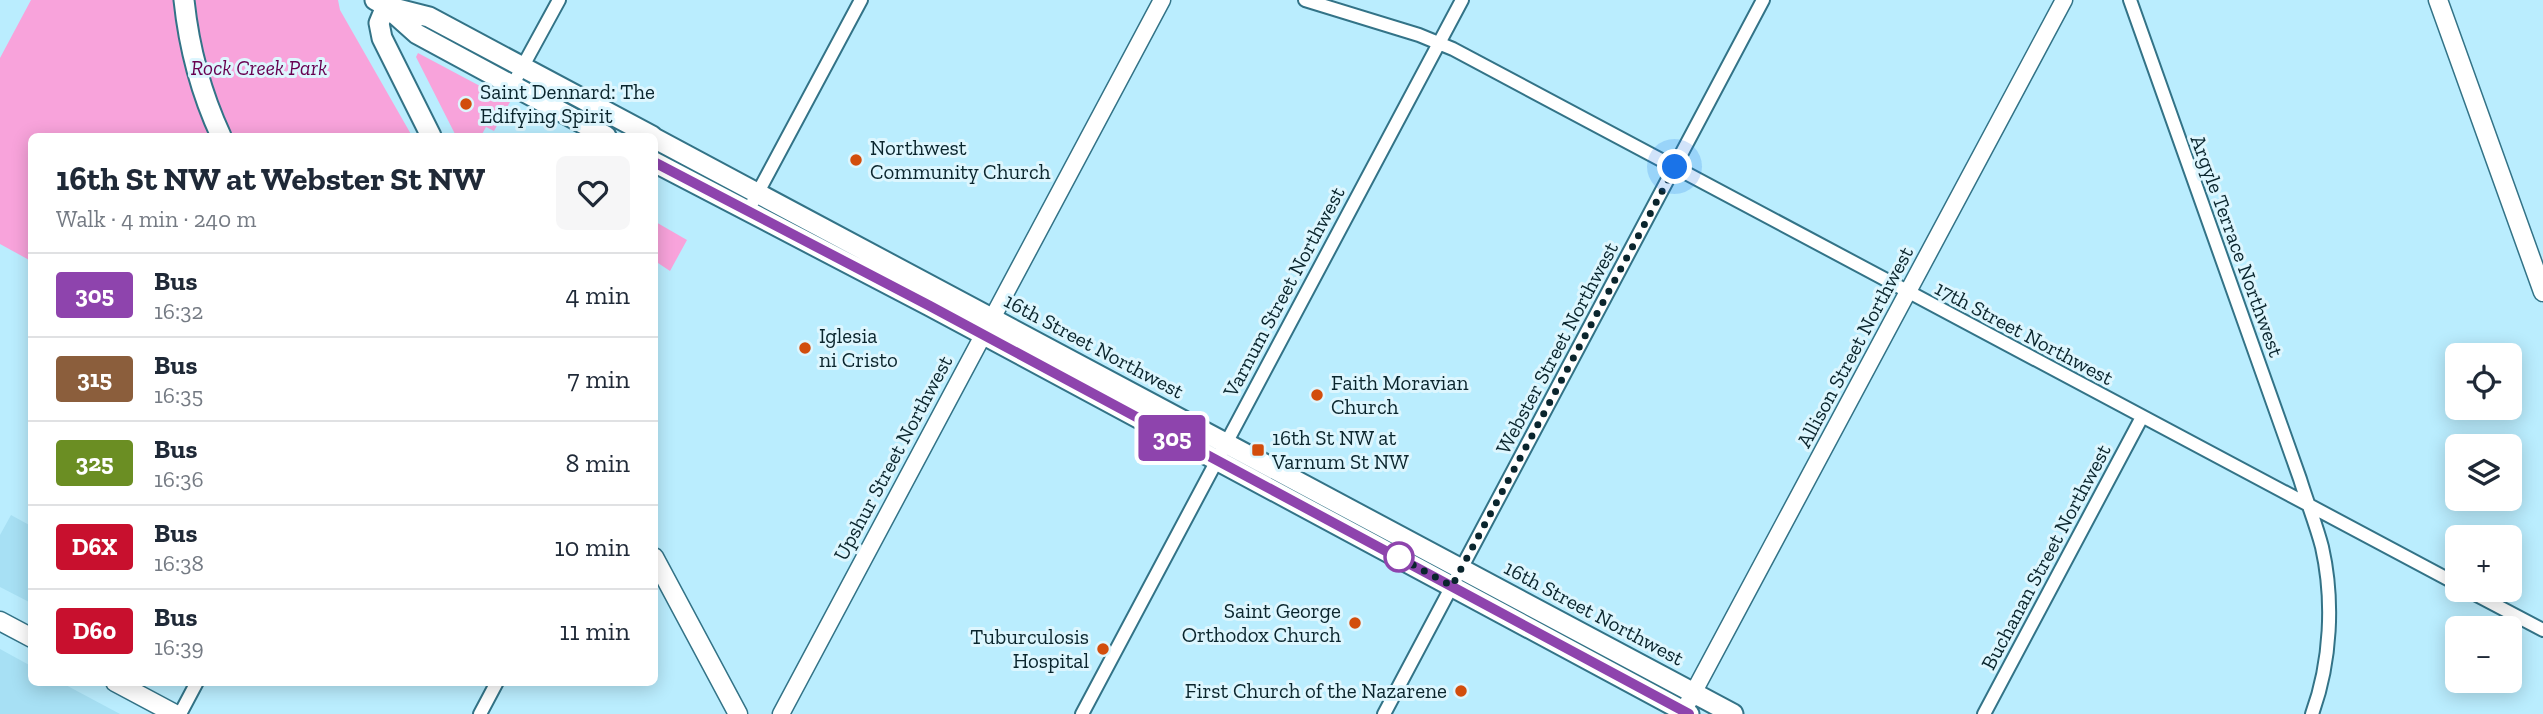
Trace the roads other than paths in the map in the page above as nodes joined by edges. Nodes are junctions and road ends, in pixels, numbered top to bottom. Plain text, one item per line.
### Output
1 (184, 0) edge
2 (559, 0) edge
3 (861, 0) edge
4 (1162, 0) edge
5 (1305, 0) edge
6 (1462, 0) edge
7 (1763, 0) edge
8 (2064, 0) edge
9 (2130, 0) edge
10 (2438, 0) edge
11 (381, 3) edge
12 (1440, 43) junction
13 (522, 68) junction
14 (512, 86) junction
15 (220, 133) edge
16 (430, 133) edge
17 (600, 133) edge
18 (645, 133) edge
19 (658, 140) edge
20 (658, 164) edge
21 (1675, 167) junction
22 (758, 192) junction
23 (748, 211) junction
24 (1908, 292) junction
25 (2543, 292) edge
26 (993, 317) junction
27 (983, 335) junction
28 (2142, 417) junction
29 (1225, 443) junction
30 (1215, 461) junction
31 (2308, 505) junction
32 (658, 564) edge
33 (1462, 568) junction
34 (2445, 578) edge
35 (1452, 586) junction
36 (2490, 602) edge
37 (0, 621) edge
38 (2543, 630) edge
39 (28, 636) edge
40 (123, 686) edge
41 (194, 686) edge
42 (495, 686) edge
43 (1694, 693) junction
44 (1685, 713) edge
45 (177, 714) edge
46 (480, 714) edge
47 (738, 714) edge
48 (781, 714) edge
49 (1082, 714) edge
50 (1384, 714) edge
51 (1733, 714) edge
52 (1984, 714) edge
53 (2312, 714) edge

1 - 15 main road
2 - 13 street
3 - 22 street
4 - 26 street, Upshur Street Northwest
5 - 12 street, 17th Street Northwest
6 - 12 street, Varnum Street Northwest
7 - 21 street, Webster Street Northwest
8 - 24 street, Allison Street Northwest
9 - 31 street, Argyle Terrace Northwest
10 - 25 main road
11 - 13 main road, 16th Street Northwest
11 - 14 main road
11 - 16 main road
12 - 21 street, 17th Street Northwest
12 - 29 street, Varnum Street Northwest
13 - 14 street
13 - 18 main road, 16th Street Northwest
14 - 17 main road
19 - 22 main road, 16th Street Northwest
20 - 23 main road, 16th Street Northwest
21 - 24 street, 17th Street Northwest
21 - 33 street, Webster Street Northwest
22 - 23 street
22 - 26 main road, 16th Street Northwest
23 - 27 main road, 16th Street Northwest
24 - 28 street, 17th Street Northwest
24 - 43 street, Allison Street Northwest
26 - 27 street, Upshur Street Northwest
26 - 29 main road, 16th Street Northwest
27 - 30 main road, 16th Street Northwest
27 - 48 street, Upshur Street Northwest
28 - 31 street, 17th Street Northwest
28 - 52 street, Buchanan Street Northwest
29 - 30 street, Varnum Street Northwest
29 - 33 main road, 16th Street Northwest
30 - 35 main road, 16th Street Northwest
30 - 49 street, Varnum Street Northwest
31 - 34 street, 17th Street Northwest
31 - 53 street, Argyle Terrace Northwest
32 - 47 main road
33 - 35 street, Webster Street Northwest
33 - 43 main road, 16th Street Northwest
35 - 44 main road, 16th Street Northwest
35 - 50 street, Webster Street Northwest
36 - 38 street
37 - 39 main road
40 - 45 main road
41 - 45 street
42 - 46 street
43 - 44 street, Allison Street Northwest
43 - 51 main road, 16th Street Northwest

